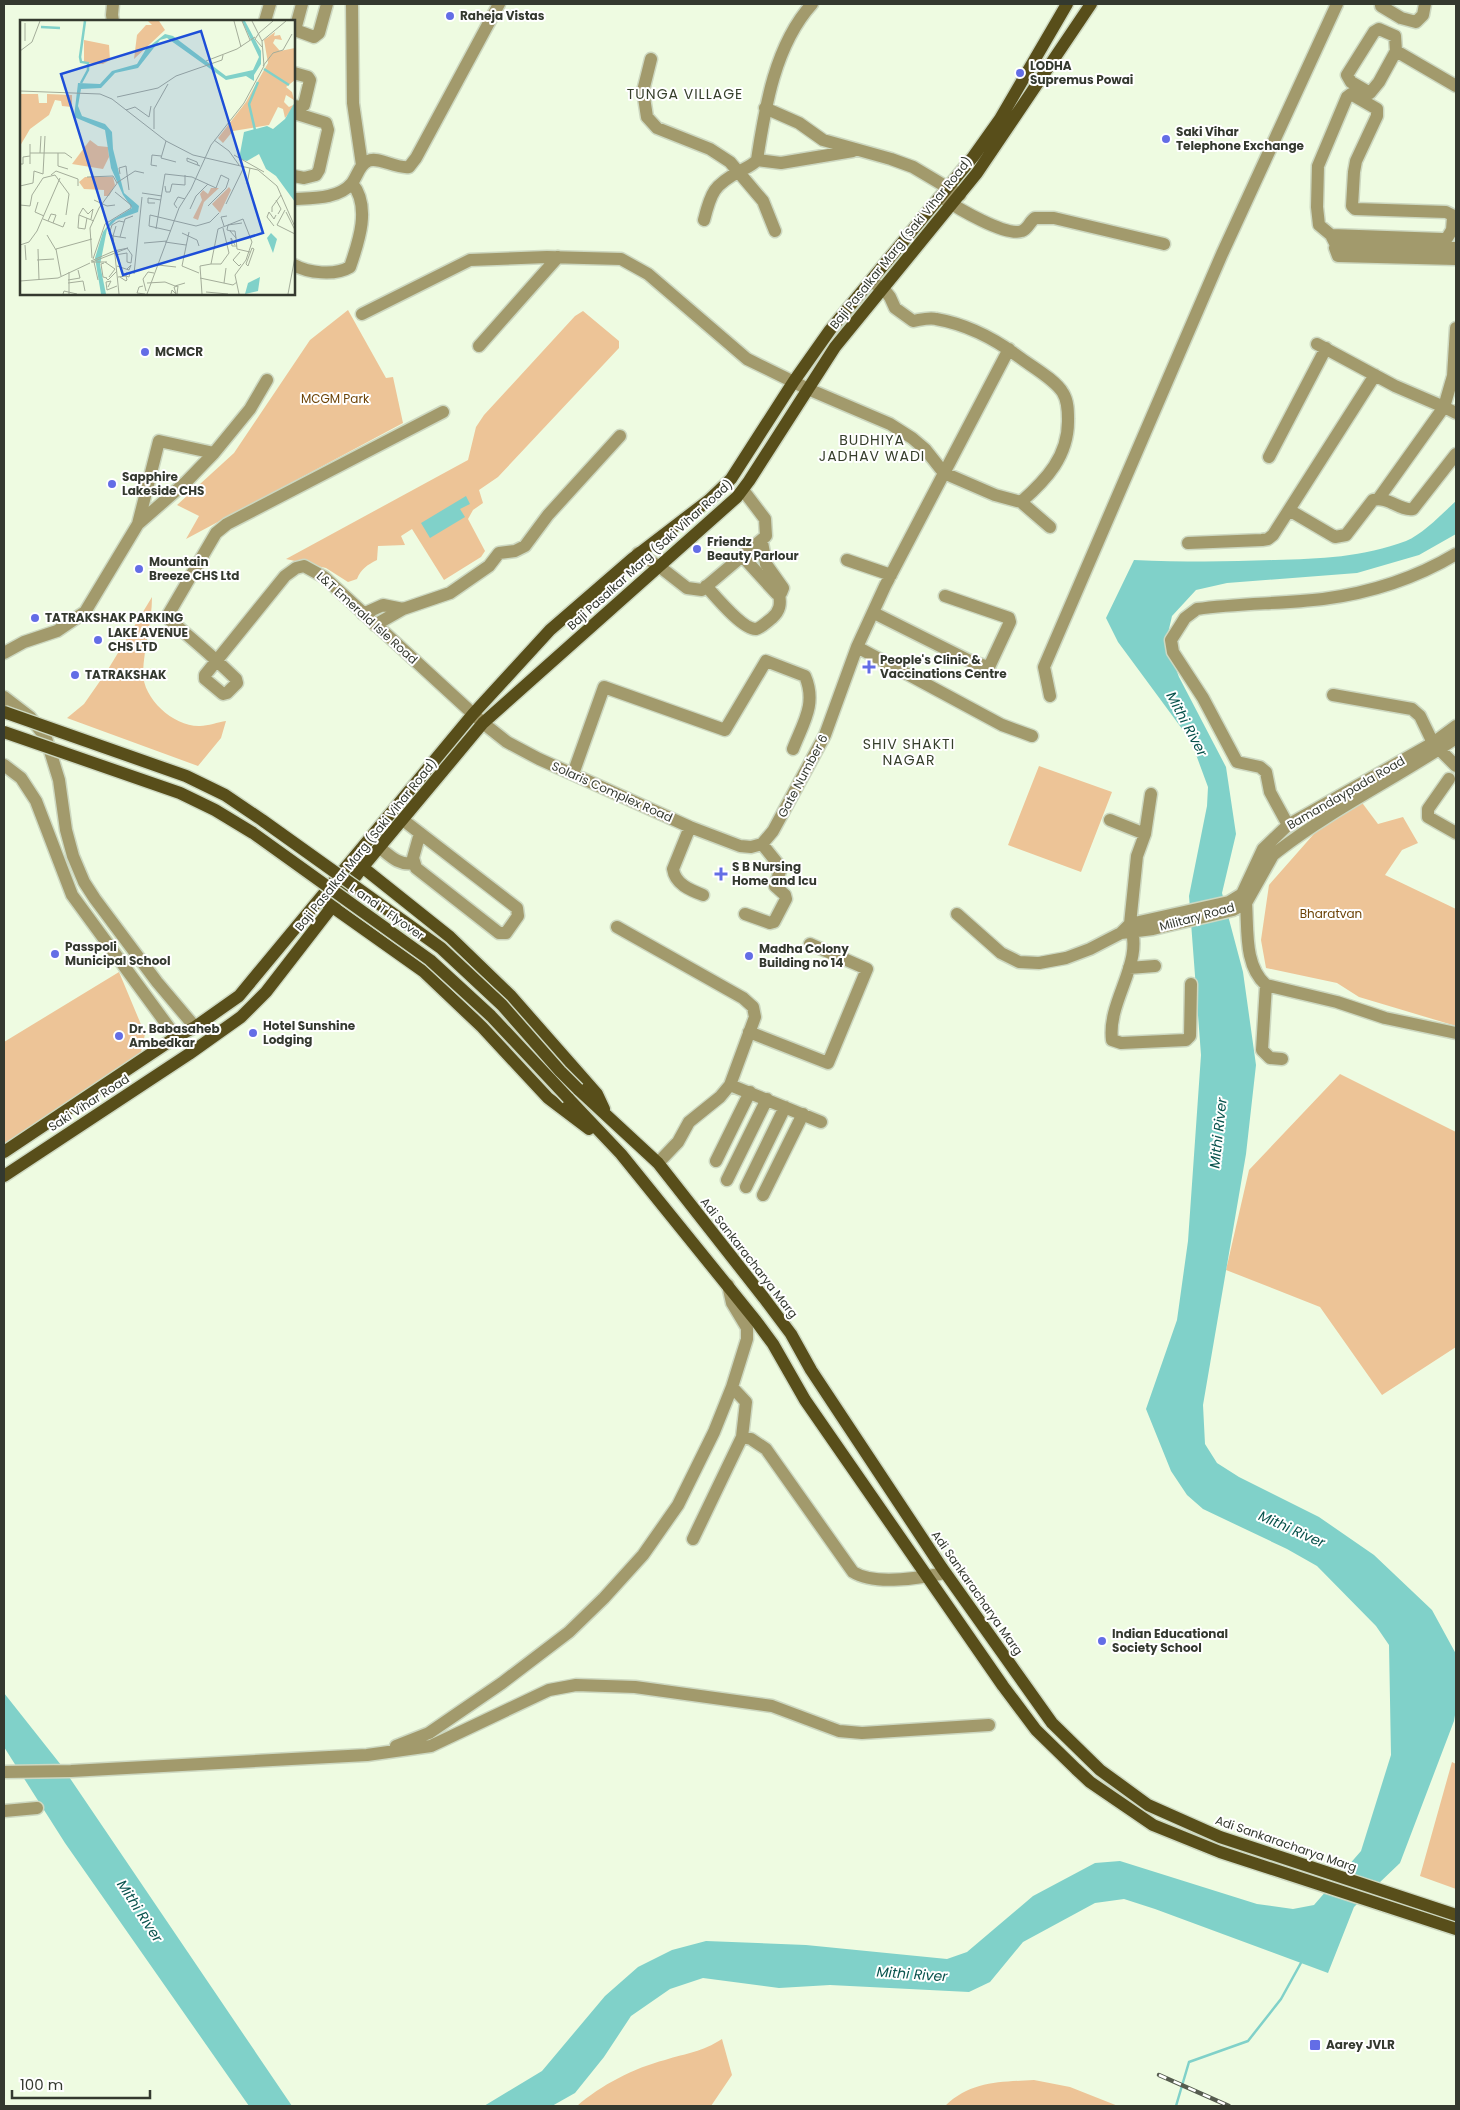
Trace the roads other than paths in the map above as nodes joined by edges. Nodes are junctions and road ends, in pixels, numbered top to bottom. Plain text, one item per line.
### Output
1 (113, 4) edge
2 (270, 4) edge
3 (302, 4) edge
4 (327, 4) edge
5 (352, 4) edge
6 (499, 4) edge
7 (812, 4) edge
8 (1068, 4) edge
9 (1091, 4) edge
10 (1337, 4) edge
11 (1381, 4) edge
12 (1425, 4) edge
13 (113, 20) edge
14 (265, 20) edge
15 (1396, 51) junction
16 (651, 59) dead end
17 (295, 73) edge
18 (1456, 86) edge
19 (295, 106) edge
20 (765, 108) junction
21 (295, 113) edge
22 (859, 150) junction
23 (757, 160) junction
24 (362, 165) junction
25 (738, 172) junction
26 (295, 176) edge
27 (352, 182) junction
28 (945, 192) junction
29 (295, 199) edge
30 (956, 200) junction
31 (1455, 217) edge
32 (704, 220) dead end
33 (775, 231) dead end
34 (1334, 241) junction
35 (1164, 244) dead end
36 (1456, 248) edge
37 (1400, 252) junction
38 (558, 258) junction
39 (1456, 259) edge
40 (295, 264) edge
41 (871, 282) junction
42 (883, 288) junction
43 (362, 314) dead end
44 (1456, 328) edge
45 (479, 346) dead end
46 (1009, 349) junction
47 (1375, 375) junction
48 (267, 380) dead end
49 (794, 381) junction
50 (808, 389) junction
51 (1444, 407) junction
52 (443, 412) dead end
53 (1456, 413) edge
54 (620, 436) dead end
55 (214, 453) junction
56 (1456, 454) edge
57 (1270, 457) dead end
58 (944, 473) junction
59 (743, 490) junction
60 (1379, 498) junction
61 (1021, 502) junction
62 (1289, 510) junction
63 (138, 524) junction
64 (1050, 527) dead end
65 (762, 542) junction
66 (1188, 543) dead end
67 (638, 554) junction
68 (1456, 554) edge
69 (743, 556) junction
70 (847, 560) dead end
71 (660, 567) junction
72 (891, 575) junction
73 (706, 586) junction
74 (779, 594) junction
75 (945, 596) dead end
76 (403, 609) junction
77 (874, 613) junction
78 (363, 614) junction
79 (375, 625) junction
80 (857, 647) junction
81 (4, 654) edge
82 (1333, 695) dead end
83 (1050, 696) dead end
84 (4, 697) edge
85 (4, 712) edge
86 (473, 714) junction
87 (483, 723) junction
88 (1456, 726) edge
89 (4, 732) edge
90 (1032, 736) dead end
91 (1456, 738) edge
92 (1437, 746) junction
93 (793, 749) dead end
94 (4, 764) edge
95 (1392, 772) junction
96 (573, 774) junction
97 (1454, 774) edge
98 (1151, 794) dead end
99 (403, 820) junction
100 (1110, 820) dead end
101 (1288, 825) junction
102 (690, 827) junction
103 (420, 833) junction
104 (1456, 833) edge
105 (1145, 834) junction
106 (762, 844) junction
107 (379, 848) junction
108 (352, 859) junction
109 (414, 862) junction
110 (362, 868) junction
111 (702, 895) dead end
112 (320, 898) junction
113 (1244, 898) junction
114 (332, 907) junction
115 (744, 914) dead end
116 (957, 914) dead end
117 (429, 921) junction
118 (618, 927) dead end
119 (1128, 930) junction
120 (810, 944) dead end
121 (403, 955) junction
122 (1155, 966) dead end
123 (1129, 968) junction
124 (1191, 984) dead end
125 (1266, 985) junction
126 (195, 1027) junction
127 (750, 1032) junction
128 (1456, 1033) edge
129 (176, 1037) junction
130 (207, 1041) junction
131 (189, 1054) junction
132 (1282, 1059) dead end
133 (730, 1085) junction
134 (750, 1092) junction
135 (88, 1096) junction
136 (767, 1099) junction
137 (785, 1107) junction
138 (99, 1113) junction
139 (803, 1114) junction
140 (608, 1117) junction
141 (821, 1122) dead end
142 (4, 1152) edge
143 (621, 1154) junction
144 (716, 1161) dead end
145 (658, 1163) junction
146 (4, 1176) edge
147 (727, 1180) dead end
148 (746, 1188) dead end
149 (763, 1195) dead end
150 (728, 1285) junction
151 (732, 1387) junction
152 (742, 1437) junction
153 (694, 1539) dead end
154 (945, 1573) junction
155 (926, 1577) junction
156 (989, 1725) dead end
157 (368, 1755) junction
158 (4, 1772) edge
159 (37, 1808) dead end
160 (4, 1811) edge
161 (1456, 1915) edge
162 (1456, 1929) edge

1 - 13 street
2 - 14 street
3 - 4 street
5 - 24 street
6 - 24 street
7 - 20 street
8 - 28 main road, Baji Pasalkar Marg (Saki Vihar Road)
9 - 30 main road, Baji Pasalkar Marg (Saki Vihar Road)
10 - 83 street
11 - 12 street
15 - 15 street
15 - 18 street
16 - 25 street
17 - 19 street
20 - 22 street
20 - 23 street
21 - 26 street
22 - 23 street
22 - 28 street
23 - 25 street
24 - 27 street
25 - 32 street
25 - 33 street
27 - 29 street
27 - 40 street
28 - 30 street
28 - 41 main road, Baji Pasalkar Marg (Saki Vihar Road)
30 - 35 street
30 - 42 main road, Baji Pasalkar Marg (Saki Vihar Road)
31 - 34 street
31 - 34 street
34 - 37 street
36 - 37 street
37 - 39 street
38 - 43 street
38 - 45 street
38 - 49 street
41 - 42 street
41 - 49 main road, Baji Pasalkar Marg (Saki Vihar Road)
42 - 46 street
42 - 50 main road, Baji Pasalkar Marg (Saki Vihar Road)
44 - 51 street
46 - 58 street, Gate Number 6
46 - 61 street
47 - 51 street
47 - 57 street
47 - 62 street
48 - 55 street
49 - 50 street
49 - 67 main road, Baji Pasalkar Marg (Saki Vihar Road)
50 - 58 street
50 - 59 main road, Baji Pasalkar Marg (Saki Vihar Road)
51 - 53 street
51 - 60 street
52 - 78 street, L&T Emerald Isle Road
54 - 76 street
55 - 63 street
55 - 63 street
56 - 60 street
58 - 61 street
58 - 72 street, Gate Number 6
59 - 65 street
59 - 71 main road, Baji Pasalkar Marg (Saki Vihar Road)
60 - 62 street
61 - 64 street
62 - 66 street
63 - 81 street
65 - 69 street
65 - 74 street
67 - 71 street
67 - 86 main road, Baji Pasalkar Marg (Saki Vihar Road)
68 - 101 street
69 - 73 street
69 - 74 street
70 - 72 street
71 - 73 street
71 - 87 main road, Baji Pasalkar Marg (Saki Vihar Road)
72 - 77 street, Gate Number 6
73 - 74 street
75 - 77 street
76 - 78 street
76 - 79 street
77 - 80 street, Gate Number 6
78 - 79 street, L&T Emerald Isle Road
79 - 86 street, L&T Emerald Isle Road
80 - 90 street
80 - 106 street, Gate Number 6
82 - 92 street
84 - 126 street
85 - 140 main road, L and T Flyover, bridge
86 - 87 street, Solaris Complex Road
86 - 108 main road, Baji Pasalkar Marg (Saki Vihar Road)
87 - 96 street, Solaris Complex Road
87 - 99 main road, Baji Pasalkar Marg (Saki Vihar Road)
88 - 92 street
89 - 143 main road, L and T Flyover, bridge
91 - 92 street, Military Road
92 - 95 street, Military Road
92 - 97 street
93 - 96 street
94 - 129 street
95 - 101 street, Bamandaypada Road
95 - 113 street, Military Road
96 - 102 street, Solaris Complex Road
97 - 104 street
98 - 105 street
99 - 103 street
99 - 107 main road, Baji Pasalkar Marg (Saki Vihar Road)
100 - 105 street
101 - 113 street, Bamandaypada Road
102 - 106 street, Solaris Complex Road
102 - 111 street
103 - 109 street
103 - 109 street
105 - 119 street
106 - 115 street
107 - 109 street
107 - 110 main road, Baji Pasalkar Marg (Saki Vihar Road)
108 - 110 main road
108 - 112 main road, Baji Pasalkar Marg (Saki Vihar Road)
110 - 114 main road, Baji Pasalkar Marg (Saki Vihar Road)
110 - 117 main road
112 - 114 main road
112 - 126 main road, Baji Pasalkar Marg (Saki Vihar Road)
113 - 119 street, Military Road
113 - 125 street
114 - 121 main road
114 - 130 main road, Baji Pasalkar Marg (Saki Vihar Road)
116 - 119 street
117 - 121 main road
117 - 140 main road
118 - 127 street
119 - 123 street
120 - 127 street
121 - 143 main road
122 - 123 street
123 - 124 street
125 - 128 street
125 - 132 street
126 - 129 main road, Baji Pasalkar Marg (Saki Vihar Road)
126 - 130 main road
127 - 133 street
129 - 131 main road
129 - 135 main road, Saki Vihar Road
130 - 131 main road, Baji Pasalkar Marg (Saki Vihar Road)
131 - 138 main road, Saki Vihar Road
133 - 134 street
133 - 145 street
134 - 136 street
134 - 144 street
135 - 138 main road
135 - 142 main road, Saki Vihar Road
136 - 137 street
136 - 147 street
137 - 139 street
137 - 148 street
138 - 146 main road, Saki Vihar Road
139 - 141 street
139 - 149 street
140 - 145 main road, Adi Sankaracharya Marg
143 - 150 main road
145 - 154 main road, Adi Sankaracharya Marg
150 - 151 street
150 - 155 main road
151 - 152 street
151 - 157 street
152 - 153 street
152 - 155 street
154 - 155 street
154 - 161 main road, Adi Sankaracharya Marg
155 - 162 main road
156 - 157 street
157 - 158 street
159 - 160 street

